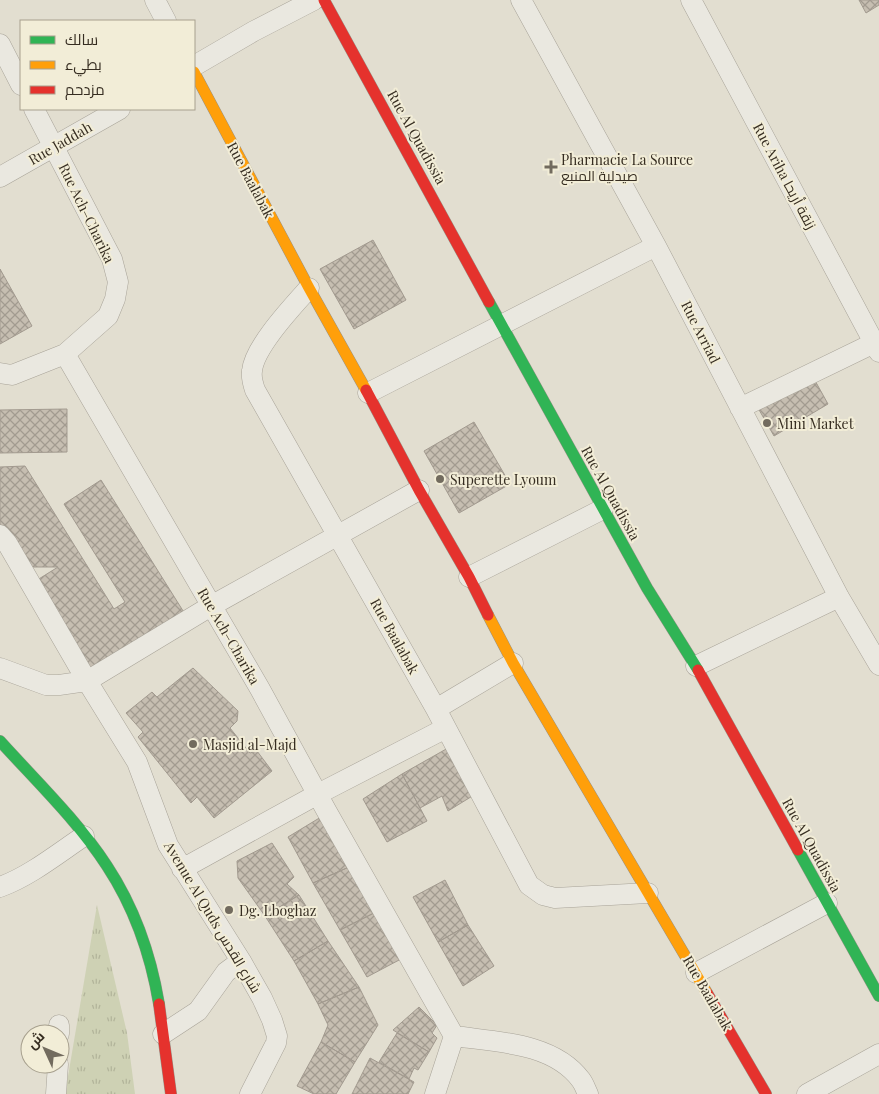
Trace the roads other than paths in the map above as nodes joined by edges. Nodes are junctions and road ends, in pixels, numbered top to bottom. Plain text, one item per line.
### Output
1 (155, 0) edge
2 (314, 0) edge
3 (324, 0) edge
4 (521, 0) edge
5 (691, 0) edge
6 (165, 20) edge
7 (0, 44) edge
8 (195, 65) edge
9 (195, 74) edge
10 (20, 83) edge
11 (35, 110) edge
12 (118, 110) edge
13 (54, 146) junction
14 (0, 177) edge
15 (656, 246) junction
16 (309, 288) junction
17 (502, 324) junction
18 (877, 348) edge
19 (65, 354) junction
20 (0, 373) edge
21 (368, 393) junction
22 (740, 408) junction
23 (419, 490) junction
24 (603, 509) junction
25 (0, 535) edge
26 (339, 536) junction
27 (469, 577) junction
28 (839, 597) junction
29 (211, 606) junction
30 (514, 663) junction
31 (879, 665) edge
32 (696, 666) junction
33 (0, 668) edge
34 (87, 682) junction
35 (436, 709) junction
36 (446, 728) junction
37 (0, 741) edge
38 (318, 794) junction
39 (84, 836) junction
40 (182, 868) junction
41 (0, 887) edge
42 (648, 893) junction
43 (826, 902) junction
44 (241, 962) junction
45 (696, 973) junction
46 (879, 996) edge
47 (164, 1034) junction
48 (454, 1036) junction
49 (879, 1054) edge
50 (57, 1074) edge
51 (584, 1087) edge
52 (56, 1094) edge
53 (171, 1094) edge
54 (250, 1094) edge
55 (434, 1094) edge
56 (766, 1094) edge
57 (807, 1094) edge

1 - 6 street
2 - 8 street
3 - 17 street, Rue Al Quadissia
4 - 15 street, Rue Arriad
5 - 18 street, Rue Ariha زنقة أريحا
7 - 10 street
9 - 16 street, Rue Baalabak
11 - 13 street, Rue Ach–Charika
12 - 13 street, Rue Jaddah
13 - 14 street, Rue Jaddah
13 - 19 street, Rue Ach–Charika
15 - 17 street
15 - 22 street, Rue Arriad
16 - 21 street, Rue Baalabak
16 - 26 street, Rue Baalabak
17 - 21 street
17 - 24 street, Rue Al Quadissia
18 - 22 street
19 - 20 street
19 - 29 street, Rue Ach–Charika
21 - 23 street, Rue Baalabak
22 - 28 street, Rue Arriad
23 - 26 street
23 - 27 street, Rue Baalabak
24 - 27 street
24 - 32 street, Rue Al Quadissia
25 - 34 street, Avenue Al Quds شارع القدس
26 - 29 street
26 - 35 street, Rue Baalabak
27 - 30 street, Rue Baalabak
28 - 31 street, Rue Arriad
28 - 32 street
29 - 34 street
29 - 38 street, Rue Ach–Charika
30 - 35 street
30 - 42 street, Rue Baalabak
32 - 43 street, Rue Al Quadissia
33 - 34 street
34 - 40 street, Avenue Al Quds شارع القدس
35 - 36 street, Rue Baalabak
36 - 38 street
36 - 42 street, Rue Baalabak
37 - 39 street
38 - 40 street
38 - 48 street, Rue Ach–Charika
39 - 41 street
39 - 47 street
40 - 44 street, Avenue Al Quds شارع القدس
42 - 45 street, Rue Baalabak
43 - 45 street
43 - 46 street, Rue Al Quadissia
44 - 47 street
44 - 54 street, Avenue Al Quds شارع القدس
45 - 56 street, Rue Baalabak
47 - 53 street
48 - 51 street
48 - 55 street
49 - 57 street
50 - 52 street

